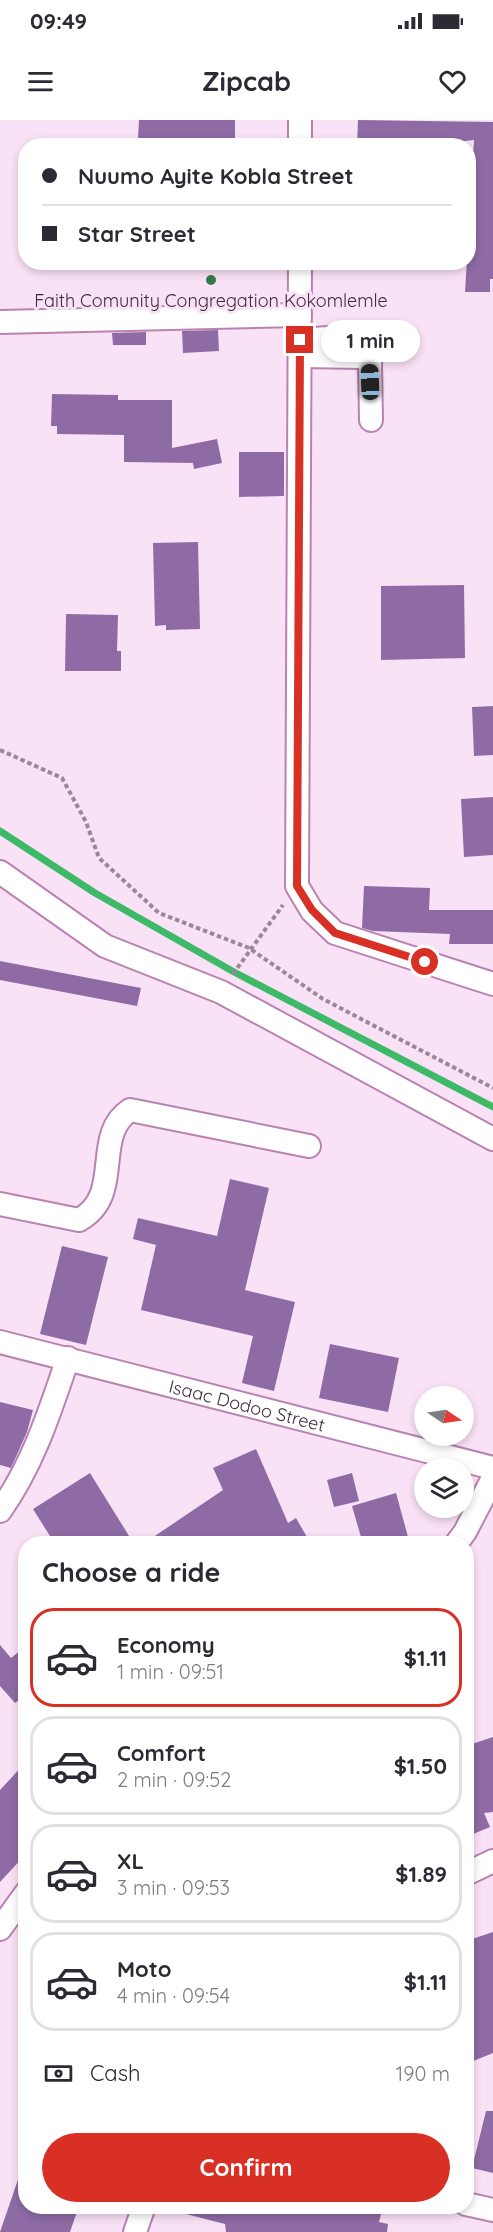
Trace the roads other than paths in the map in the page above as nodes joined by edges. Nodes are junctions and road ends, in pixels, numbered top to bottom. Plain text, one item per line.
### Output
1 (300, 120) edge
2 (300, 138) edge
3 (300, 270) edge
4 (300, 315) junction
5 (0, 322) edge
6 (370, 334) dead end
7 (300, 348) junction
8 (371, 420) dead end
9 (0, 872) edge
10 (493, 984) edge
11 (493, 1139) edge
12 (309, 1146) dead end
13 (0, 1204) edge
14 (0, 1342) edge
15 (68, 1358) junction
16 (493, 1468) edge
17 (493, 1478) edge
18 (0, 1511) edge
19 (462, 1536) edge
20 (493, 1861) edge
21 (474, 1870) edge
22 (18, 1904) edge
23 (0, 1929) edge
24 (474, 2206) edge
25 (493, 2210) edge
26 (141, 2214) edge
27 (135, 2232) edge

1 - 2 street
3 - 4 street
4 - 5 street
4 - 7 street
6 - 7 street
7 - 8 street
7 - 10 street
9 - 11 street
12 - 13 street
14 - 15 street, Isaac Dodoo Street
15 - 16 street, Isaac Dodoo Street
15 - 18 street
17 - 19 street
20 - 21 street
22 - 23 street
24 - 25 street
26 - 27 street

